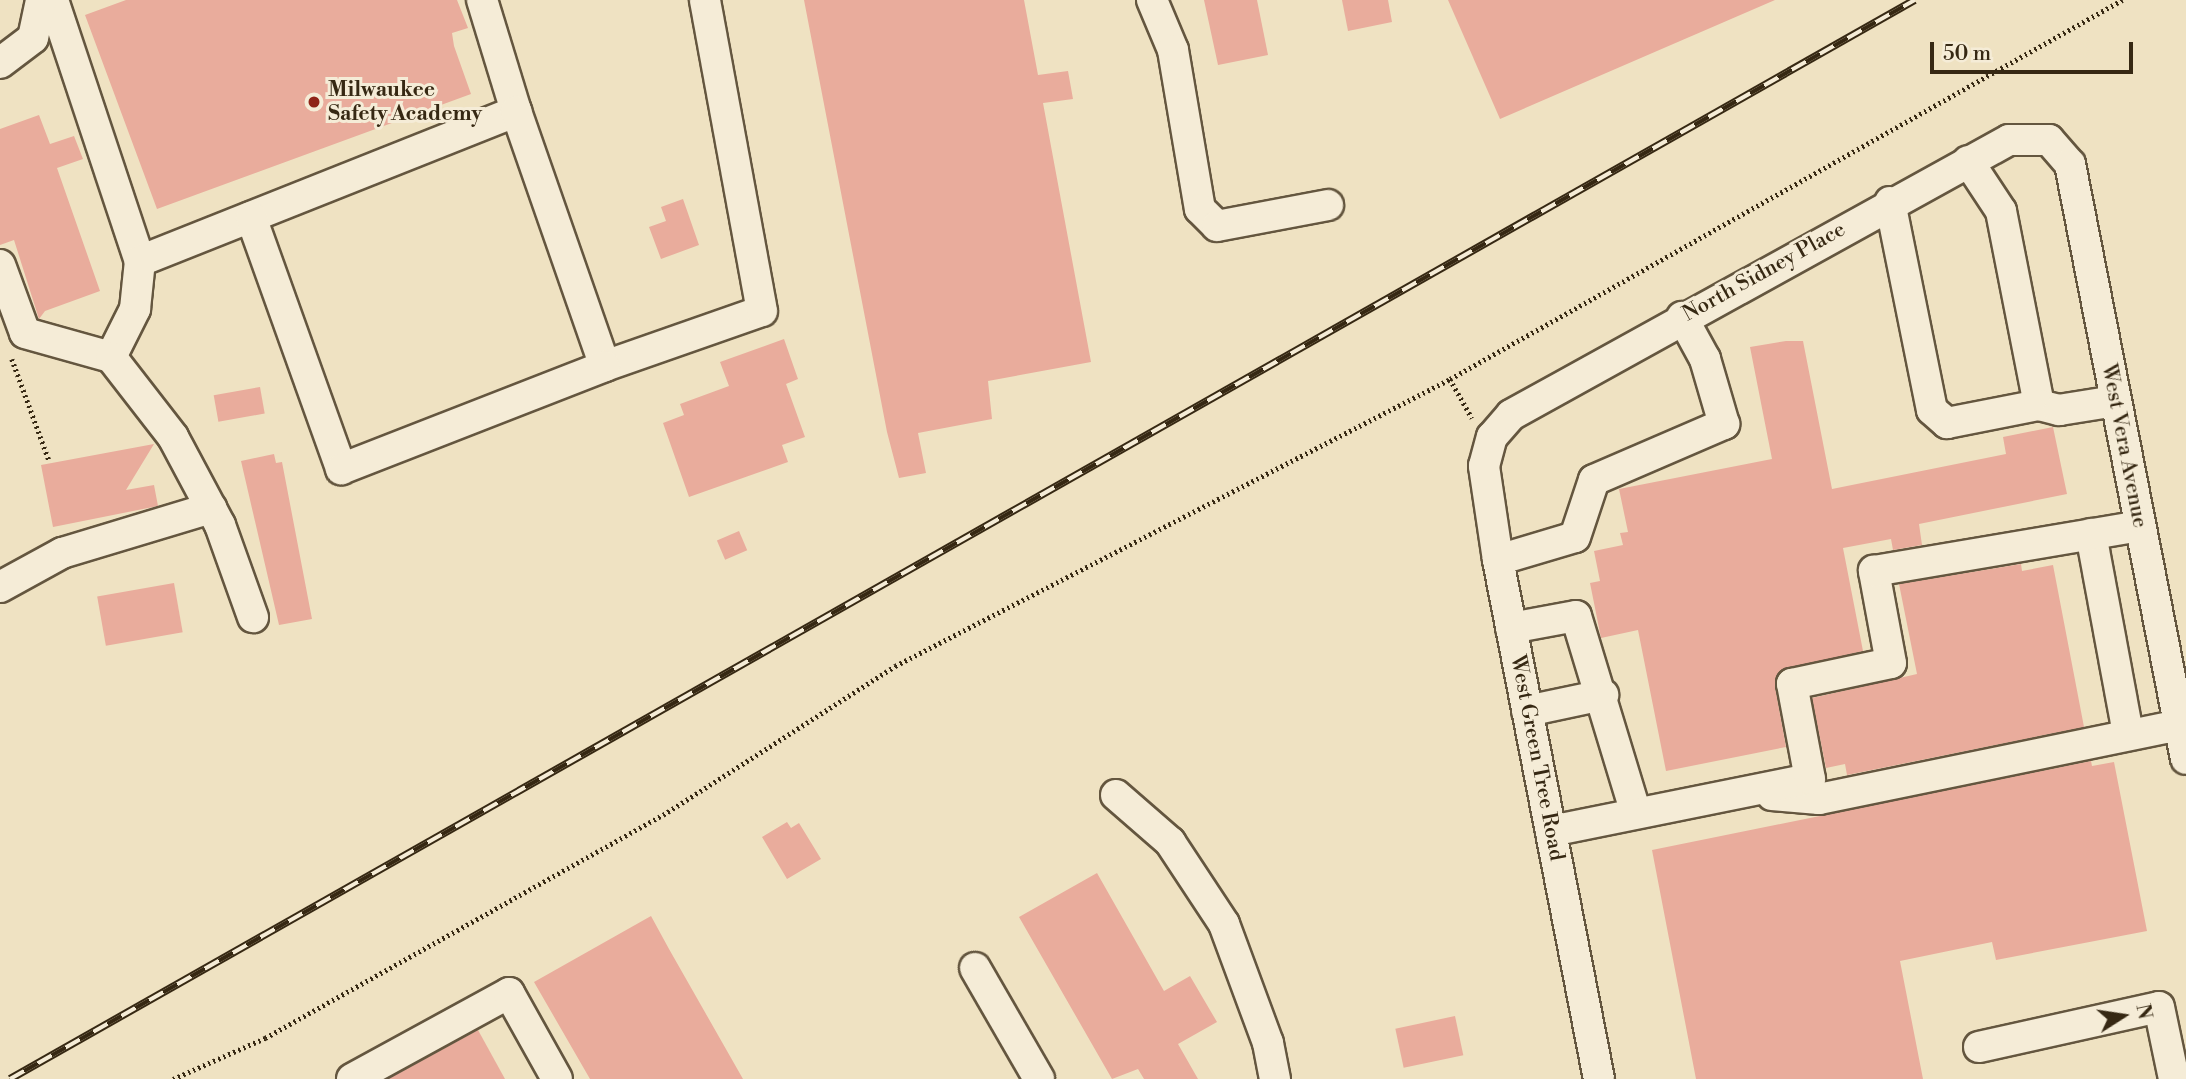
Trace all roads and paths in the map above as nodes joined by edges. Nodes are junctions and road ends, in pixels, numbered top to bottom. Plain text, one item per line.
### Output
1 (41, 0) edge
2 (53, 0) edge
3 (482, 0) edge
4 (705, 0) edge
5 (1152, 0) edge
6 (2122, 0) edge
7 (0, 63) edge
8 (516, 111) junction
9 (2049, 140) joint
10 (1968, 160) junction
11 (1889, 202) junction
12 (1328, 205) dead end
13 (251, 216) junction
14 (140, 261) junction
15 (0, 265) edge
16 (1682, 317) junction
17 (9, 349) dead end
18 (111, 357) junction
19 (605, 366) junction
20 (1450, 379) junction
21 (2115, 401) junction
22 (2039, 405) junction
23 (1492, 437) junction
24 (49, 460) dead end
25 (211, 508) junction
26 (2140, 526) junction
27 (2091, 534) junction
28 (1498, 560) junction
29 (0, 587) edge
30 (253, 617) dead end
31 (1511, 628) junction
32 (2177, 673) edge
33 (1603, 695) junction
34 (1527, 711) junction
35 (2179, 725) junction
36 (2128, 734) junction
37 (2186, 759) edge
38 (1755, 790) junction
39 (1116, 795) dead end
40 (1636, 813) junction
41 (1551, 831) junction
42 (975, 968) dead end
43 (1979, 1047) dead end
44 (2186, 1075) edge
45 (173, 1079) edge
46 (352, 1079) edge
47 (557, 1079) edge
48 (1039, 1079) edge
49 (1275, 1079) edge
50 (1599, 1079) edge
51 (2176, 1079) edge

1 - 7 street
2 - 14 street
3 - 8 street
4 - 19 street
5 - 12 street
6 - 20 path
8 - 13 street
8 - 19 street
9 - 10 street, North Sidney Place
9 - 21 street, West Vera Avenue
10 - 11 street, North Sidney Place
10 - 22 street
11 - 16 street, North Sidney Place
11 - 22 street
13 - 14 street
13 - 19 street
14 - 18 street
15 - 18 street
16 - 23 street, North Sidney Place
16 - 28 street
17 - 24 path
18 - 25 street
20 - 23 path
20 - 45 path
21 - 22 street
21 - 26 street, West Vera Avenue
23 - 28 street, West Green Tree Road
25 - 29 street
25 - 30 street
26 - 27 street
26 - 32 street, West Vera Avenue
27 - 36 street
27 - 38 street
28 - 31 street, West Green Tree Road
31 - 33 street
31 - 34 street, West Green Tree Road
32 - 35 street, West Vera Avenue
33 - 34 street
33 - 40 street
34 - 41 street, West Green Tree Road
35 - 36 street
35 - 37 street, West Vera Avenue
36 - 38 street
38 - 40 street
39 - 49 street
40 - 41 street
41 - 50 street, West Green Tree Road
42 - 48 street
43 - 51 street
44 - 51 street
46 - 47 street

